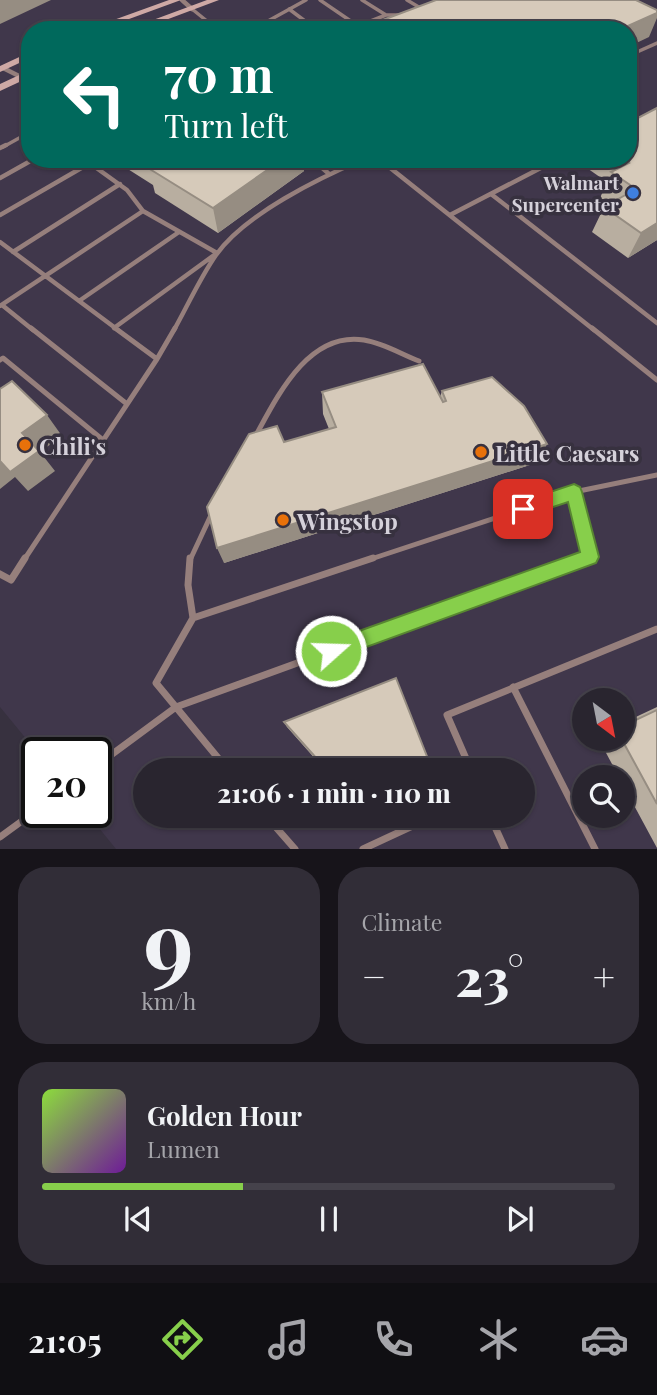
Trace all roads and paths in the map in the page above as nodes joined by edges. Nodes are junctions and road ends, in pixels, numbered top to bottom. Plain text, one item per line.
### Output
1 (180, 0) edge
2 (215, 0) edge
3 (306, 0) edge
4 (320, 0) edge
5 (362, 0) edge
6 (407, 0) edge
7 (192, 9) junction
8 (289, 9) junction
9 (386, 15) junction
10 (407, 16) edge
11 (415, 17) edge
12 (117, 21) edge
13 (157, 21) edge
14 (207, 21) edge
15 (268, 21) edge
16 (305, 21) edge
17 (351, 21) edge
18 (371, 21) edge
19 (657, 43) edge
20 (637, 52) edge
21 (21, 59) edge
22 (1, 68) edge
23 (21, 76) edge
24 (21, 80) edge
25 (0, 88) edge
26 (21, 137) edge
27 (0, 148) edge
28 (21, 166) edge
29 (81, 168) edge
30 (97, 168) edge
31 (322, 168) edge
32 (341, 168) edge
33 (390, 168) edge
34 (541, 168) edge
35 (328, 173) junction
36 (0, 178) edge
37 (120, 184) junction
38 (491, 194) junction
39 (143, 211) junction
40 (0, 215) edge
41 (450, 215) junction
42 (179, 232) junction
43 (0, 242) edge
44 (13, 252) junction
45 (217, 253) junction
46 (45, 276) junction
47 (79, 301) junction
48 (1, 306) edge
49 (657, 323) edge
50 (114, 327) junction
51 (157, 359) junction
52 (0, 360) edge
53 (419, 361) dead end
54 (657, 380) edge
55 (127, 404) junction
56 (103, 440) junction
57 (249, 447) edge
58 (657, 475) edge
59 (574, 492) junction
60 (217, 504) edge
61 (0, 574) edge
62 (193, 618) junction
63 (657, 629) edge
64 (513, 687) junction
65 (176, 707) junction
66 (112, 754) edge
67 (218, 758) edge
68 (466, 758) edge
69 (21, 822) edge
70 (277, 828) edge
71 (408, 828) edge
72 (496, 828) edge
73 (0, 837) edge
74 (295, 849) edge
75 (363, 849) edge
76 (505, 849) edge
77 (595, 849) edge

1 - 7 street
1 - 12 street
2 - 7 street
3 - 8 lane
4 - 17 lane
5 - 9 lane
6 - 11 lane
7 - 13 street
7 - 14 lane
8 - 15 lane
8 - 16 lane
9 - 10 lane
9 - 18 lane
19 - 20 lane
21 - 22 street
22 - 23 street
24 - 25 street
26 - 27 lane
28 - 36 lane
29 - 40 lane
30 - 37 lane
31 - 35 lane
32 - 35 lane
33 - 41 lane
34 - 38 lane
35 - 45 lane
37 - 39 lane
37 - 44 lane
38 - 41 lane
38 - 49 lane
39 - 42 lane
39 - 46 lane
41 - 54 lane
42 - 45 lane
42 - 47 lane
43 - 44 lane
44 - 46 lane
45 - 50 lane
45 - 51 lane
46 - 47 lane
46 - 48 lane
47 - 50 lane
48 - 55 lane
50 - 51 lane
51 - 55 lane
52 - 56 lane
53 - 57 lane
55 - 56 lane
56 - 61 lane
58 - 59 lane
59 - 62 lane
59 - 65 lane
60 - 62 lane
62 - 65 lane
63 - 64 lane
64 - 68 lane
64 - 77 lane
65 - 66 lane
65 - 67 lane
69 - 73 lane
70 - 74 lane
71 - 75 lane
72 - 76 lane

